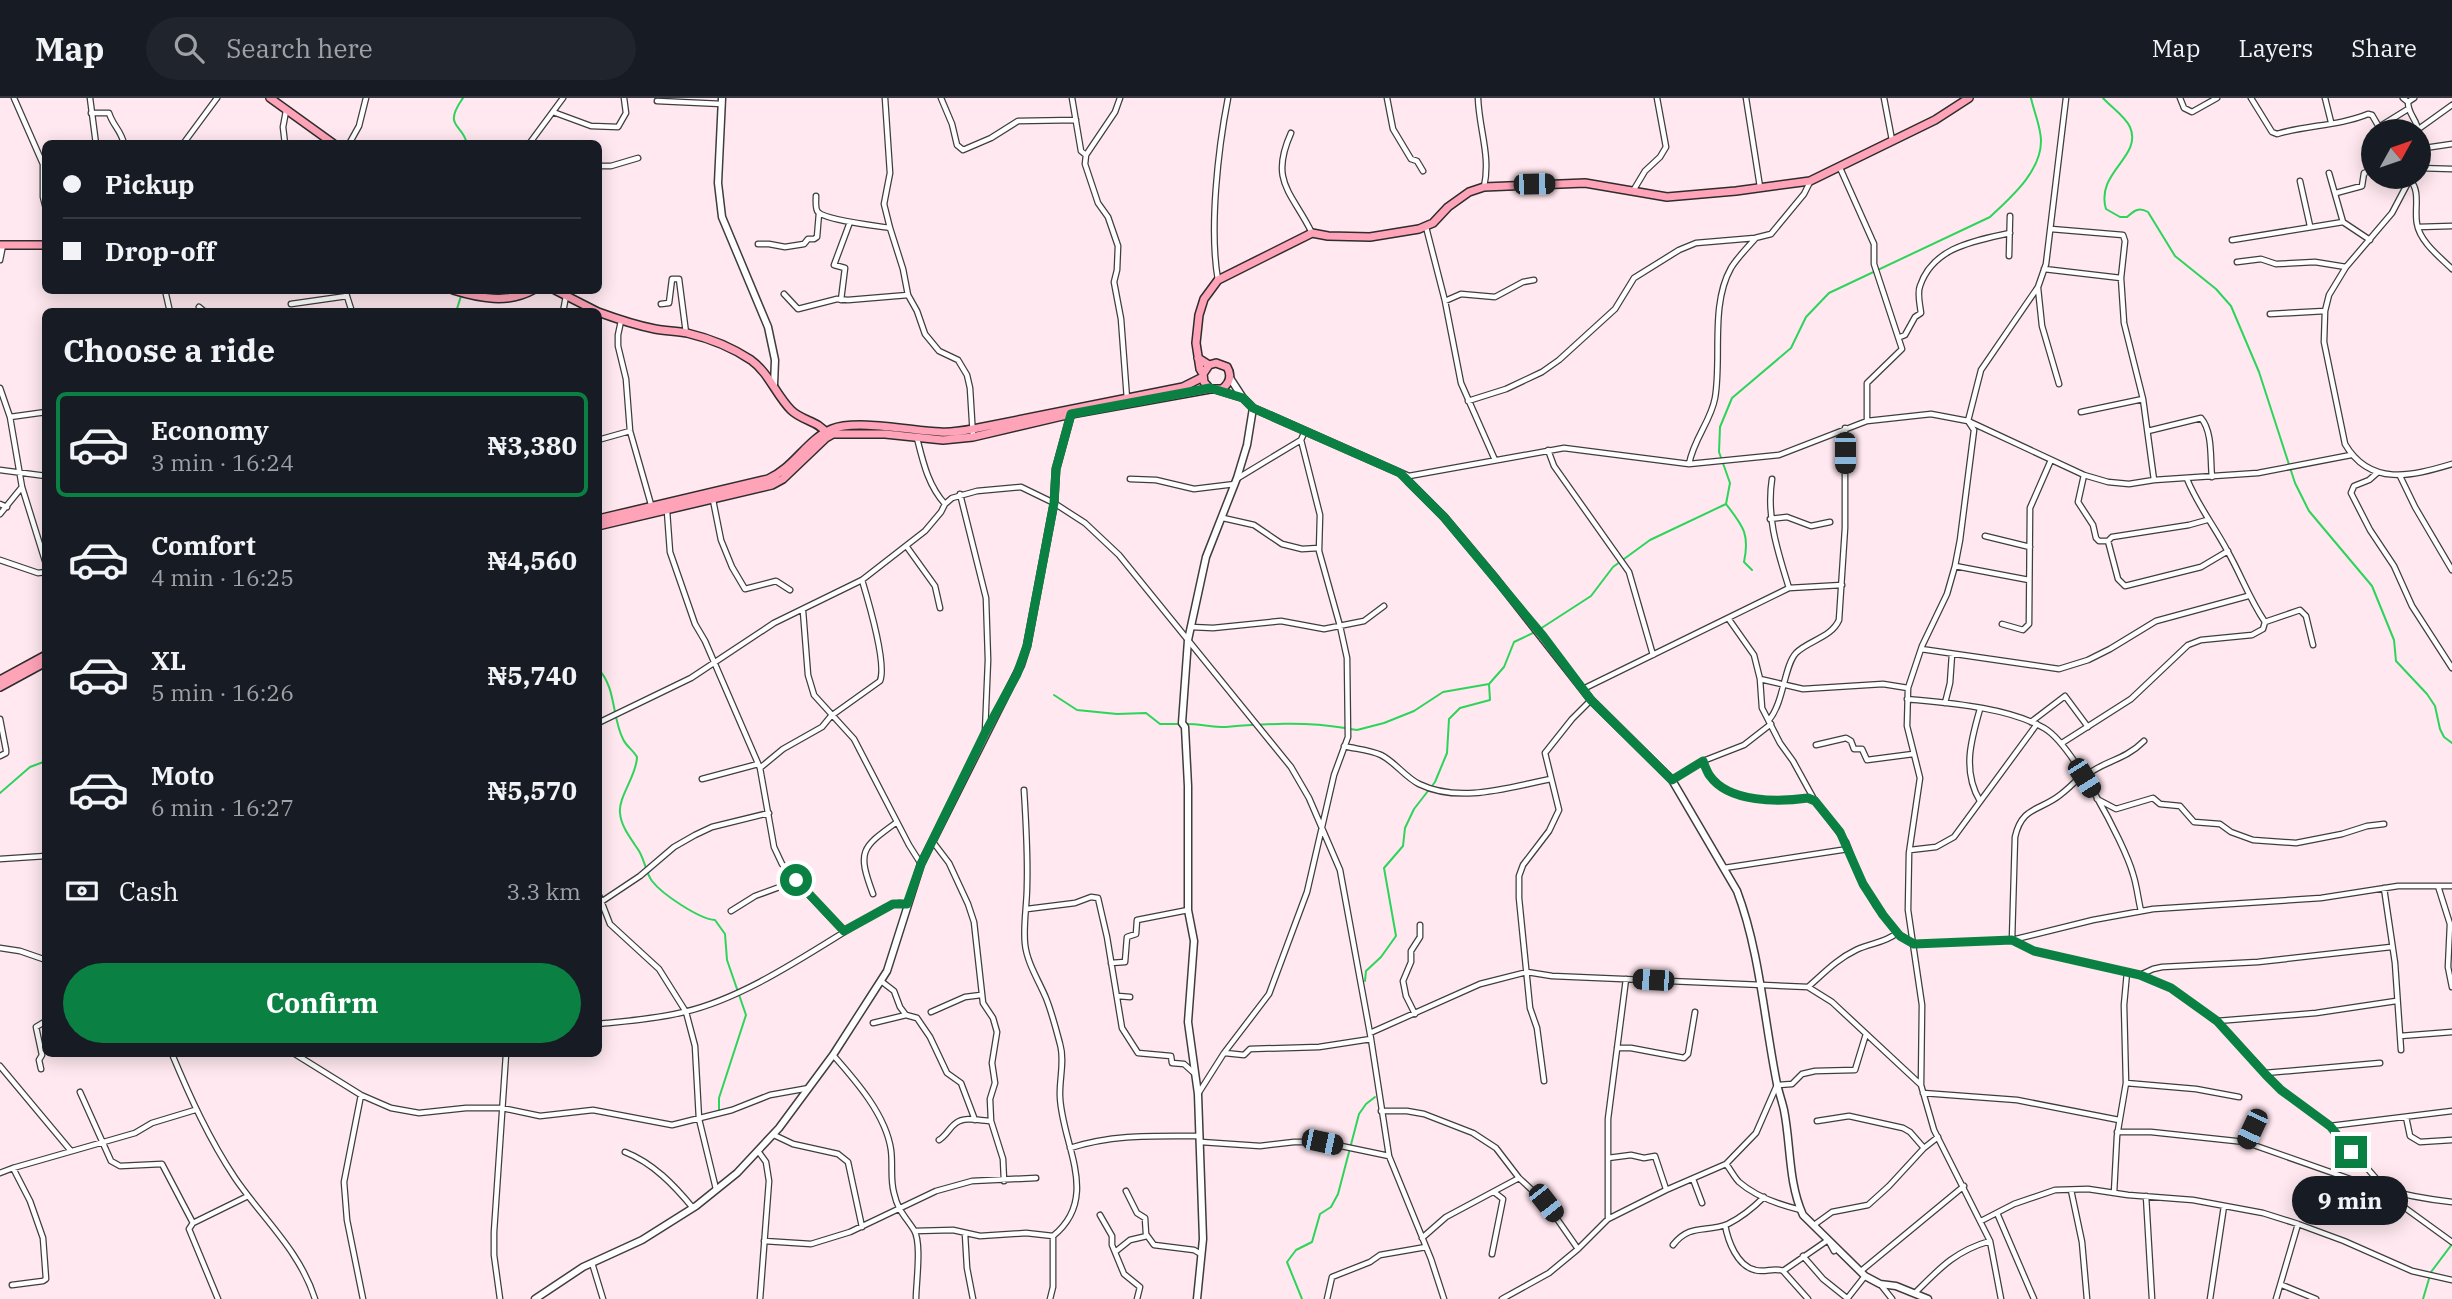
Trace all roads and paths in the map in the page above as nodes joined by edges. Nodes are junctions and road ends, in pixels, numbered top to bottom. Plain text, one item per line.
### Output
1 (14, 98) edge
2 (90, 98) edge
3 (217, 98) edge
4 (270, 98) edge
5 (366, 98) edge
6 (563, 98) edge
7 (624, 98) edge
8 (885, 98) edge
9 (941, 98) edge
10 (1072, 98) edge
11 (1120, 98) edge
12 (1228, 98) edge
13 (1387, 98) edge
14 (1478, 98) edge
15 (1657, 98) edge
16 (1746, 98) edge
17 (1884, 98) edge
18 (1969, 98) edge
19 (2066, 98) edge
20 (2180, 98) edge
21 (2217, 98) edge
22 (2251, 98) edge
23 (2325, 98) edge
24 (2403, 98) edge
25 (2414, 98) edge
26 (657, 101) dead end
27 (722, 101) edge
28 (2408, 103) junction
29 (2452, 106) edge
30 (2408, 109) junction
31 (286, 111) junction
32 (552, 112) junction
33 (91, 113) junction
34 (2414, 119) edge
35 (1076, 120) junction
36 (2431, 120) edge
37 (2332, 122) junction
38 (1291, 133) dead end
39 (95, 140) edge
40 (123, 140) edge
41 (186, 140) edge
42 (285, 140) edge
43 (328, 140) edge
44 (351, 140) edge
45 (532, 140) edge
46 (1892, 140) junction
47 (2452, 144) edge
48 (2431, 147) edge
49 (1086, 155) junction
50 (638, 158) dead end
51 (42, 162) edge
52 (602, 166) edge
53 (1840, 168) junction
54 (2431, 168) edge
55 (2452, 169) edge
56 (1423, 171) dead end
57 (2329, 173) dead end
58 (1810, 181) junction
59 (2300, 181) dead end
60 (2361, 186) edge
61 (1484, 187) junction
62 (1760, 188) junction
63 (2405, 189) edge
64 (2415, 189) edge
65 (1633, 191) junction
66 (2336, 193) junction
67 (816, 196) dead end
68 (819, 213) junction
69 (2011, 216) dead end
70 (850, 222) junction
71 (2343, 222) junction
72 (2311, 226) junction
73 (2417, 226) junction
74 (2452, 226) edge
75 (1426, 227) junction
76 (890, 228) junction
77 (2050, 229) junction
78 (1312, 233) junction
79 (2010, 233) junction
80 (1755, 238) junction
81 (2232, 240) dead end
82 (2370, 240) junction
83 (758, 244) dead end
84 (1, 245) edge
85 (42, 245) edge
86 (2009, 256) dead end
87 (0, 260) edge
88 (2237, 262) dead end
89 (2346, 267) junction
90 (2044, 269) junction
91 (2452, 269) edge
92 (2121, 278) junction
93 (1218, 280) junction
94 (1534, 280) dead end
95 (2038, 287) junction
96 (341, 294) edge
97 (466, 294) edge
98 (522, 294) edge
99 (562, 294) edge
100 (784, 294) dead end
101 (908, 295) junction
102 (566, 296) junction
103 (841, 300) junction
104 (1445, 301) junction
105 (291, 304) dead end
106 (661, 304) dead end
107 (563, 308) edge
108 (590, 308) edge
109 (2325, 311) junction
110 (602, 314) edge
111 (2270, 314) dead end
112 (621, 321) junction
113 (687, 333) junction
114 (1900, 337) junction
115 (1198, 358) junction
116 (1209, 365) junction
117 (1203, 375) junction
118 (1230, 377) junction
119 (2059, 384) dead end
120 (774, 385) junction
121 (0, 388) edge
122 (1214, 389) junction
123 (1243, 398) junction
124 (2143, 399) junction
125 (1127, 400) junction
126 (1468, 401) junction
127 (1089, 408) junction
128 (1253, 408) junction
129 (2081, 412) dead end
130 (42, 413) edge
131 (1071, 414) junction
132 (10, 417) junction
133 (1867, 421) junction
134 (1968, 421) junction
135 (1845, 428) junction
136 (630, 431) junction
137 (1305, 431) junction
138 (2148, 431) junction
139 (973, 433) junction
140 (827, 434) junction
141 (916, 437) junction
142 (602, 439) edge
143 (1301, 440) junction
144 (1548, 450) junction
145 (2351, 455) junction
146 (1495, 460) junction
147 (2051, 460) junction
148 (1689, 464) junction
149 (2452, 464) edge
150 (0, 470) edge
151 (2377, 473) junction
152 (21, 475) junction
153 (2084, 475) junction
154 (42, 476) edge
155 (2400, 476) junction
156 (2212, 477) junction
157 (1409, 478) junction
158 (1772, 479) dead end
159 (2188, 479) junction
160 (1130, 480) dead end
161 (2154, 480) junction
162 (1236, 481) junction
163 (22, 487) junction
164 (960, 494) junction
165 (713, 500) junction
166 (695, 501) junction
167 (1054, 503) junction
168 (0, 504) edge
169 (945, 504) junction
170 (7, 507) junction
171 (652, 508) junction
172 (667, 511) junction
173 (0, 514) edge
174 (602, 518) edge
175 (1223, 518) junction
176 (1770, 519) junction
177 (2207, 520) junction
178 (1830, 522) dead end
179 (602, 525) edge
180 (1985, 536) dead end
181 (2108, 541) junction
182 (907, 547) junction
183 (2030, 547) junction
184 (1319, 548) junction
185 (42, 551) edge
186 (2228, 551) junction
187 (0, 560) edge
188 (1955, 566) junction
189 (2452, 570) edge
190 (42, 572) edge
191 (862, 580) junction
192 (2030, 580) junction
193 (1842, 585) junction
194 (1789, 588) junction
195 (790, 590) dead end
196 (2248, 596) junction
197 (1384, 606) dead end
198 (940, 608) dead end
199 (803, 611) junction
200 (1728, 618) junction
201 (2265, 622) junction
202 (2002, 624) dead end
203 (1191, 626) junction
204 (1340, 626) junction
205 (1188, 640) junction
206 (2313, 645) dead end
207 (1921, 649) junction
208 (1952, 654) junction
209 (1653, 655) junction
210 (42, 657) edge
211 (42, 664) edge
212 (715, 664) junction
213 (2452, 668) edge
214 (1760, 679) junction
215 (0, 680) edge
216 (1784, 686) junction
217 (0, 687) edge
218 (1908, 688) junction
219 (1582, 689) junction
220 (1907, 699) junction
221 (1591, 700) junction
222 (1945, 703) junction
223 (1980, 709) junction
224 (831, 716) junction
225 (0, 719) edge
226 (602, 721) edge
227 (1770, 722) junction
228 (2034, 723) junction
229 (2088, 727) junction
230 (985, 733) junction
231 (2144, 741) dead end
232 (2062, 743) junction
233 (1344, 746) junction
234 (1816, 746) dead end
235 (1913, 754) junction
236 (0, 756) edge
237 (1703, 761) junction
238 (759, 766) junction
239 (2083, 776) junction
240 (702, 779) dead end
241 (1551, 779) junction
242 (1672, 780) junction
243 (1024, 790) dead end
244 (2096, 799) junction
245 (1815, 801) junction
246 (1980, 801) junction
247 (769, 813) junction
248 (897, 822) junction
249 (2384, 824) dead end
250 (1322, 827) junction
251 (933, 842) junction
252 (1848, 849) junction
253 (1910, 850) junction
254 (42, 856) edge
255 (0, 859) edge
256 (921, 864) junction
257 (1724, 869) junction
258 (796, 880) junction
259 (2438, 886) junction
260 (2452, 886) edge
261 (2384, 888) junction
262 (873, 894) dead end
263 (602, 901) edge
264 (602, 904) edge
265 (907, 904) junction
266 (1027, 909) junction
267 (1188, 910) junction
268 (731, 911) dead end
269 (2141, 911) junction
270 (1420, 925) dead end
271 (844, 931) junction
272 (1897, 933) junction
273 (2012, 940) junction
274 (1914, 944) junction
275 (2391, 947) junction
276 (0, 948) edge
277 (42, 959) edge
278 (1111, 963) junction
279 (1527, 972) junction
280 (2127, 972) junction
281 (2140, 975) junction
282 (1626, 979) junction
283 (881, 981) junction
284 (1760, 985) junction
285 (1808, 986) junction
286 (2452, 986) edge
287 (981, 995) junction
288 (1118, 996) junction
289 (1130, 997) dead end
290 (2396, 1001) junction
291 (686, 1012) junction
292 (931, 1012) dead end
293 (1695, 1012) dead end
294 (1415, 1014) junction
295 (906, 1015) junction
296 (2217, 1021) junction
297 (42, 1023) edge
298 (602, 1023) edge
299 (873, 1023) dead end
300 (2452, 1032) edge
301 (1866, 1034) junction
302 (1371, 1036) junction
303 (2400, 1036) junction
304 (1617, 1048) junction
305 (2401, 1051) dead end
306 (1224, 1053) junction
307 (42, 1055) edge
308 (42, 1055) edge
309 (833, 1055) junction
310 (173, 1057) edge
311 (300, 1057) edge
312 (506, 1057) edge
313 (2380, 1063) dead end
314 (0, 1066) edge
315 (41, 1069) dead end
316 (1195, 1073) junction
317 (2264, 1073) junction
318 (1544, 1082) dead end
319 (2126, 1083) junction
320 (1921, 1084) junction
321 (1777, 1085) junction
322 (809, 1088) junction
323 (80, 1092) dead end
324 (1923, 1093) junction
325 (1198, 1094) junction
326 (360, 1096) junction
327 (2239, 1097) dead end
328 (502, 1108) junction
329 (195, 1110) junction
330 (1381, 1111) junction
331 (2452, 1111) edge
332 (2258, 1116) dead end
333 (2406, 1117) junction
334 (699, 1118) junction
335 (975, 1120) junction
336 (2119, 1120) junction
337 (992, 1121) junction
338 (1817, 1121) dead end
339 (2330, 1126) junction
340 (2117, 1132) junction
341 (774, 1135) junction
342 (1938, 1137) junction
343 (1201, 1139) junction
344 (939, 1140) dead end
345 (2452, 1140) edge
346 (103, 1142) junction
347 (2245, 1142) junction
348 (1070, 1148) junction
349 (1924, 1148) junction
350 (71, 1151) junction
351 (625, 1152) dead end
352 (758, 1152) junction
353 (1389, 1156) junction
354 (1608, 1158) junction
355 (1726, 1164) junction
356 (13, 1168) junction
357 (0, 1173) edge
358 (1037, 1178) dead end
359 (1519, 1178) junction
360 (1693, 1179) junction
361 (1004, 1181) junction
362 (1964, 1186) junction
363 (2381, 1187) junction
364 (716, 1189) junction
365 (2071, 1189) junction
366 (1666, 1190) junction
367 (1126, 1191) dead end
368 (1494, 1192) junction
369 (2114, 1193) junction
370 (2393, 1194) junction
371 (248, 1196) junction
372 (2147, 1196) junction
373 (1764, 1197) junction
374 (2452, 1202) edge
375 (1702, 1203) dead end
376 (2224, 1206) junction
377 (693, 1208) junction
378 (898, 1209) junction
379 (1801, 1210) junction
380 (1997, 1213) junction
381 (1100, 1215) dead end
382 (1608, 1219) junction
383 (1981, 1221) junction
384 (193, 1223) junction
385 (2298, 1224) junction
386 (1725, 1225) junction
387 (1813, 1226) junction
388 (862, 1227) junction
389 (915, 1231) junction
390 (965, 1234) junction
391 (1053, 1236) junction
392 (1147, 1236) junction
393 (1422, 1238) junction
394 (1828, 1240) junction
395 (765, 1241) junction
396 (1990, 1241) junction
397 (2451, 1241) edge
398 (1673, 1245) dead end
399 (1426, 1247) junction
400 (1578, 1250) junction
401 (1834, 1251) dead end
402 (1115, 1252) junction
403 (1202, 1254) junction
404 (1492, 1254) dead end
405 (1803, 1256) junction
406 (592, 1262) junction
407 (1783, 1271) junction
408 (1863, 1273) junction
409 (2452, 1280) edge
410 (1881, 1284) junction
411 (2282, 1284) junction
412 (12, 1285) dead end
413 (1915, 1293) junction
414 (218, 1299) edge
415 (315, 1299) edge
416 (363, 1299) edge
417 (500, 1299) edge
418 (536, 1299) edge
419 (603, 1299) edge
420 (760, 1299) edge
421 (916, 1299) edge
422 (973, 1299) edge
423 (1050, 1299) edge
424 (1137, 1299) edge
425 (1197, 1299) edge
426 (1327, 1299) edge
427 (1444, 1299) edge
428 (1502, 1299) edge
429 (1808, 1299) edge
430 (1848, 1299) edge
431 (1892, 1299) edge
432 (1928, 1299) edge
433 (2001, 1299) edge
434 (2034, 1299) edge
435 (2087, 1299) edge
436 (2151, 1299) edge
437 (2210, 1299) edge
438 (2276, 1299) edge
439 (2316, 1299) edge

1 - 51 street
2 - 33 street
3 - 41 street
4 - 31 main road
5 - 44 street
6 - 32 street
7 - 32 street
8 - 76 street
9 - 35 street
10 - 35 street
11 - 49 street
12 - 93 street
13 - 56 street
14 - 61 street
15 - 65 street
16 - 62 street
17 - 46 street
18 - 46 main road
19 - 77 street
20 - 21 street
22 - 37 street
23 - 37 street
24 - 28 street
25 - 28 street
26 - 27 street
27 - 120 street
28 - 30 street
29 - 36 street
30 - 34 street
30 - 37 street
31 - 42 street
31 - 43 main road
32 - 45 street
33 - 39 street
33 - 40 street
35 - 49 street
38 - 78 street
46 - 53 main road
47 - 48 street
49 - 125 street
50 - 52 street
53 - 58 main road
53 - 114 street
54 - 55 street
57 - 66 street
58 - 62 main road
58 - 80 street
59 - 72 street
60 - 66 street
61 - 65 main road
61 - 75 main road
62 - 65 main road
63 - 82 street
64 - 73 street
66 - 71 street
67 - 68 street
68 - 70 street
68 - 83 street
69 - 79 street
70 - 76 street
70 - 103 street
71 - 72 street
71 - 82 street
72 - 81 street
73 - 74 street
73 - 91 street
75 - 78 main road
75 - 104 street
76 - 101 street
77 - 90 street
77 - 92 street
78 - 93 main road
79 - 86 street
79 - 114 street
80 - 126 street
80 - 148 street
82 - 89 street
84 - 85 main road
84 - 87 street
88 - 89 street
89 - 109 street
90 - 92 street
90 - 95 street
92 - 124 street
93 - 115 main road
94 - 104 street
95 - 119 street
95 - 134 street
96 - 105 street
97 - 98 main road
99 - 102 main road
100 - 103 street
101 - 103 street
101 - 139 street
102 - 107 street
102 - 108 main road
104 - 126 street
106 - 113 street
109 - 111 street
109 - 145 street
110 - 112 main road
112 - 113 main road
112 - 136 street
113 - 120 main road
114 - 133 street
115 - 116 main road
115 - 117 main road
116 - 117 main road
116 - 118 main road
117 - 122 main road
117 - 125 main road
118 - 122 main road
118 - 123 street
120 - 140 main road
121 - 132 street
122 - 123 street
122 - 125 main road
123 - 128 street
124 - 129 street
124 - 138 street
125 - 127 main road
126 - 146 street
127 - 131 main road
127 - 139 main road
128 - 137 street
128 - 162 street
130 - 132 street
131 - 139 main road
131 - 167 street
132 - 152 street
133 - 134 street
133 - 135 street
134 - 147 street
134 - 188 street
135 - 148 street
135 - 193 street
136 - 142 street
136 - 171 street
137 - 143 street
137 - 157 street
138 - 156 street
138 - 161 street
139 - 140 main road
139 - 141 main road
140 - 141 main road
140 - 165 main road
140 - 166 main road
141 - 169 street
143 - 162 street
143 - 184 street
144 - 146 street
144 - 148 street
144 - 209 street
145 - 151 street
145 - 156 street
146 - 157 street
147 - 153 street
147 - 183 street
149 - 155 street
150 - 152 street
151 - 155 street
151 - 213 street
152 - 154 street
152 - 163 street
153 - 161 street
153 - 181 street
155 - 189 street
156 - 159 street
157 - 219 street
158 - 176 street
159 - 161 street
159 - 177 street
160 - 162 street
162 - 175 street
163 - 170 street
163 - 185 street
164 - 167 street
164 - 169 street
164 - 230 street
165 - 166 main road
165 - 195 street
166 - 171 main road
166 - 172 main road
167 - 205 street
167 - 230 street
168 - 170 street
169 - 182 street
170 - 173 street
171 - 174 main road
172 - 179 main road
172 - 212 street
175 - 184 street
175 - 203 street
176 - 178 street
176 - 194 street
177 - 181 street
177 - 186 street
180 - 183 street
181 - 186 street
182 - 191 street
182 - 198 street
183 - 192 street
184 - 204 street
186 - 196 street
187 - 190 street
188 - 192 street
188 - 207 street
191 - 199 street
191 - 224 street
192 - 202 street
193 - 194 street
193 - 216 street
194 - 200 street
196 - 201 street
196 - 208 street
197 - 204 street
199 - 212 street
199 - 224 street
200 - 209 street
200 - 214 street
201 - 206 street
201 - 229 street
203 - 204 street
203 - 205 street
204 - 233 street
205 - 250 street
205 - 267 street
207 - 208 street
207 - 218 street
208 - 222 street
209 - 219 street
210 - 215 main road
211 - 217 main road
212 - 226 street
212 - 238 street
214 - 216 street
214 - 227 street
216 - 218 street
216 - 227 street
218 - 220 street
219 - 221 street
220 - 222 street
220 - 235 street
221 - 241 street
221 - 242 street
222 - 223 street
223 - 228 street
223 - 246 street
224 - 238 street
224 - 248 street
225 - 236 street
227 - 237 street
227 - 245 street
228 - 229 street
228 - 232 street
228 - 246 street
229 - 232 street
230 - 251 street
231 - 239 street
232 - 239 street
233 - 241 street
233 - 250 street
234 - 235 street
235 - 253 street
237 - 242 street
237 - 245 street
238 - 240 street
238 - 247 street
239 - 244 street
239 - 273 street
241 - 279 street
242 - 257 street
243 - 266 street
244 - 249 street
244 - 269 street
245 - 252 street
246 - 253 street
247 - 258 street
247 - 263 street
248 - 256 street
248 - 262 street
250 - 302 street
250 - 306 street
251 - 256 street
251 - 287 street
252 - 257 street
252 - 272 street
253 - 274 street
254 - 255 street
256 - 265 street
257 - 284 street
258 - 268 street
258 - 271 street
259 - 260 street
259 - 261 street
259 - 286 street
261 - 269 street
261 - 275 street
264 - 291 street
265 - 271 street
265 - 283 street
266 - 278 street
266 - 348 street
267 - 278 street
267 - 316 street
269 - 273 street
270 - 294 street
271 - 291 street
272 - 274 street
272 - 285 street
273 - 274 street
273 - 280 street
274 - 320 street
275 - 281 street
275 - 290 street
276 - 277 street
278 - 288 street
279 - 282 street
279 - 294 street
279 - 318 street
280 - 281 street
280 - 319 street
281 - 296 street
282 - 284 street
282 - 304 street
283 - 295 street
283 - 309 street
284 - 285 street
284 - 321 street
285 - 301 street
287 - 292 street
287 - 337 street
288 - 289 street
288 - 316 street
290 - 296 street
290 - 303 street
291 - 298 street
291 - 334 street
293 - 304 street
294 - 302 street
295 - 299 street
295 - 335 street
296 - 317 street
297 - 308 street
300 - 303 street
301 - 320 street
301 - 321 street
302 - 306 street
302 - 330 street
303 - 305 street
304 - 354 street
306 - 325 street
307 - 315 street
309 - 322 street
309 - 378 street
310 - 329 street
311 - 326 street
312 - 328 street
313 - 317 street
314 - 350 street
316 - 325 street
317 - 339 street
319 - 327 street
319 - 336 street
320 - 324 street
321 - 355 street
321 - 379 street
322 - 334 street
322 - 341 street
323 - 346 street
324 - 336 street
324 - 342 street
325 - 343 street
326 - 328 street
326 - 416 street
328 - 334 street
328 - 417 street
329 - 346 street
329 - 371 street
330 - 353 street
330 - 359 street
331 - 333 street
332 - 347 street
333 - 339 street
333 - 345 street
334 - 364 street
335 - 337 street
335 - 344 street
336 - 340 street
337 - 361 street
338 - 349 street
339 - 363 street
340 - 347 street
340 - 369 street
341 - 352 street
341 - 388 street
342 - 349 street
342 - 362 street
343 - 348 street
343 - 353 street
343 - 403 street
346 - 350 street
346 - 384 street
347 - 363 street
348 - 391 street
349 - 387 street
350 - 356 street
351 - 377 street
352 - 364 street
352 - 395 street
353 - 393 street
354 - 366 street
354 - 382 street
355 - 360 street
355 - 373 street
356 - 357 street
356 - 412 street
358 - 361 street
359 - 368 street
359 - 400 street
360 - 366 street
360 - 375 street
361 - 378 street
362 - 383 street
362 - 408 street
363 - 370 street
364 - 377 street
365 - 369 street
365 - 380 street
365 - 435 street
366 - 382 street
367 - 392 street
368 - 393 street
368 - 404 street
369 - 372 street
370 - 374 street
370 - 397 street
371 - 384 street
371 - 415 street
372 - 376 street
372 - 436 street
373 - 379 street
373 - 386 street
376 - 385 street
376 - 437 street
377 - 406 street
378 - 388 street
378 - 389 street
379 - 387 street
380 - 383 street
380 - 434 street
381 - 402 street
382 - 400 street
383 - 396 street
384 - 414 street
385 - 409 street
385 - 411 street
386 - 398 street
386 - 407 street
387 - 394 street
388 - 395 street
389 - 390 street
389 - 421 street
390 - 391 street
390 - 422 street
391 - 423 street
392 - 402 street
392 - 403 street
393 - 399 street
394 - 401 street
394 - 405 street
394 - 408 street
395 - 420 street
396 - 413 street
396 - 433 street
399 - 426 street
399 - 427 street
400 - 428 street
402 - 424 street
403 - 425 street
405 - 407 street
405 - 430 street
406 - 418 street
406 - 419 street
407 - 429 street
408 - 410 street
408 - 430 street
410 - 413 street
410 - 431 street
411 - 438 street
411 - 439 street
413 - 432 street

